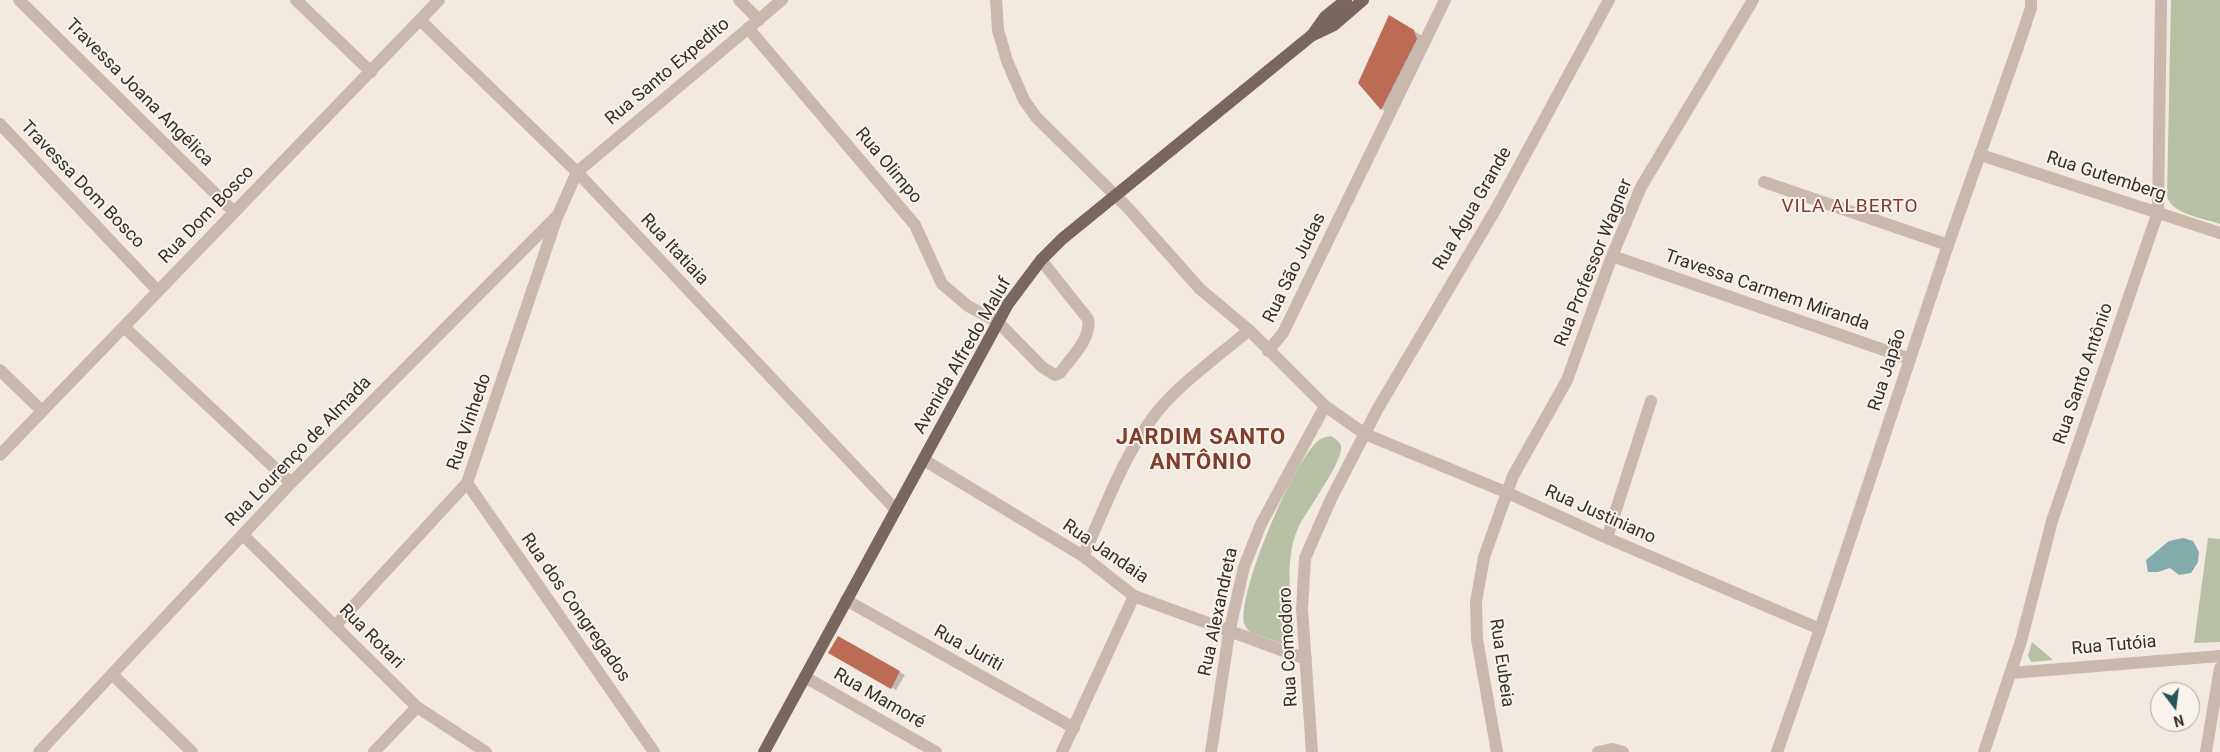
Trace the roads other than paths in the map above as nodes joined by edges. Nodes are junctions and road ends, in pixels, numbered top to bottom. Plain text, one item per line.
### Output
1 (19, 0) edge
2 (296, 0) edge
3 (439, 0) edge
4 (739, 0) edge
5 (782, 0) edge
6 (996, 0) edge
7 (1346, 0) edge
8 (1363, 0) edge
9 (1445, 0) edge
10 (1609, 0) edge
11 (1753, 0) edge
12 (2031, 0) edge
13 (2161, 0) edge
14 (420, 20) junction
15 (759, 20) junction
16 (748, 28) junction
17 (1311, 36) junction
18 (370, 72) junction
19 (0, 124) edge
20 (1981, 155) junction
21 (576, 172) junction
22 (1764, 182) dead end
23 (1115, 194) junction
24 (234, 212) junction
25 (2158, 212) junction
26 (558, 215) junction
27 (2220, 233) edge
28 (1948, 245) junction
29 (1612, 256) junction
30 (1041, 260) junction
31 (158, 291) junction
32 (998, 322) junction
33 (124, 326) junction
34 (1249, 330) junction
35 (1268, 351) junction
36 (1910, 359) junction
37 (0, 370) edge
38 (1651, 401) dead end
39 (1325, 406) junction
40 (42, 411) junction
41 (1365, 434) junction
42 (0, 455) edge
43 (924, 460) junction
44 (291, 483) junction
45 (467, 483) junction
46 (1508, 493) junction
47 (896, 510) junction
48 (242, 535) junction
49 (1607, 538) junction
50 (1083, 556) junction
51 (1134, 596) junction
52 (846, 600) junction
53 (335, 626) junction
54 (1820, 630) junction
55 (1229, 633) junction
56 (2220, 656) edge
57 (1306, 659) junction
58 (2220, 668) edge
59 (2011, 673) junction
60 (112, 674) junction
61 (805, 677) junction
62 (417, 707) junction
63 (1074, 728) junction
64 (39, 752) edge
65 (192, 752) edge
66 (374, 752) edge
67 (486, 752) edge
68 (654, 752) edge
69 (764, 752) edge
70 (936, 752) edge
71 (1062, 752) edge
72 (1210, 752) edge
73 (1312, 752) edge
74 (1497, 752) edge
75 (1598, 752) edge
76 (1623, 752) edge
77 (1777, 752) edge
78 (1984, 752) edge
79 (2206, 752) edge

1 - 24 street, Travessa Joana Angélica
2 - 18 street
3 - 14 street, Rua Dom Bosco
4 - 15 street
5 - 15 street, Rua Santo Expedito
6 - 23 street, Rua São Judas
7 - 17 main road, Avenida Alfredo Maluf
8 - 17 main road, Avenida Alfredo Maluf
9 - 35 street, Rua São Judas
10 - 41 street, Rua Água Grande
11 - 29 street, Rua Professor Wagner
12 - 20 street, Rua Japão
13 - 25 street, Rua Santo Antônio
14 - 18 street, Rua Dom Bosco
14 - 21 street, Rua Itatiaia
15 - 16 street, Rua Santo Expedito
16 - 21 street, Rua Santo Expedito
16 - 32 street, Rua Olimpo
17 - 23 main road, Avenida Alfredo Maluf
18 - 24 street, Rua Dom Bosco
19 - 31 street, Travessa Dom Bosco
20 - 25 street, Rua Gutemberg
20 - 28 street, Rua Japão
21 - 26 street, Rua Lourenço de Almada
21 - 47 street, Rua Itatiaia
22 - 28 street
23 - 30 main road, Avenida Alfredo Maluf
23 - 34 street, Rua São Judas
24 - 31 street, Rua Dom Bosco
25 - 27 street, Rua Gutemberg
25 - 59 street, Rua Santo Antônio
26 - 44 street, Rua Lourenço de Almada
26 - 45 street, Rua Vinhedo
28 - 36 street, Rua Japão
29 - 36 street, Travessa Carmem Miranda
29 - 46 street, Rua Professor Wagner
30 - 32 main road, Avenida Alfredo Maluf
30 - 32 street, Rua Olimpo
31 - 33 street, Rua Dom Bosco
32 - 43 main road, Avenida Alfredo Maluf
33 - 40 street, Rua Dom Bosco
33 - 44 street
34 - 35 street, Rua São Judas
34 - 50 street
35 - 39 street, Rua Justiniano
36 - 54 street, Rua Japão
37 - 40 street
38 - 49 street
39 - 41 street, Rua Justiniano
39 - 55 street, Rua Alexandreta
40 - 42 street, Rua Dom Bosco
41 - 46 street, Rua Justiniano
41 - 57 street, Rua Comodoro
43 - 47 main road, Avenida Alfredo Maluf
43 - 50 street, Rua Jandaia
44 - 48 street, Rua Lourenço de Almada
45 - 53 street, Rua Vinhedo
45 - 68 street, Rua dos Congregados
46 - 49 street, Rua Justiniano
46 - 74 street, Rua Eubeia
47 - 52 main road, Avenida Alfredo Maluf
48 - 53 street, Rua Rotari
48 - 60 street, Rua Lourenço de Almada
49 - 54 street, Rua Justiniano
50 - 51 street, Rua Jandaia
51 - 55 street, Rua Jandaia
51 - 63 street
52 - 61 main road, Avenida Alfredo Maluf
52 - 63 street, Rua Juriti
53 - 62 street, Rua Rotari
54 - 77 street, Rua Japão
55 - 57 street, Rua Jandaia
55 - 72 street, Rua Alexandreta
56 - 59 street, Rua Tutóia
57 - 73 street, Rua Comodoro
58 - 79 street
59 - 78 street, Rua Santo Antônio
60 - 64 street, Rua Lourenço de Almada
60 - 65 street
61 - 69 main road, Avenida Alfredo Maluf
61 - 70 street, Rua Mamoré
62 - 66 street
62 - 67 street, Rua Rotari
63 - 71 street
75 - 76 street

